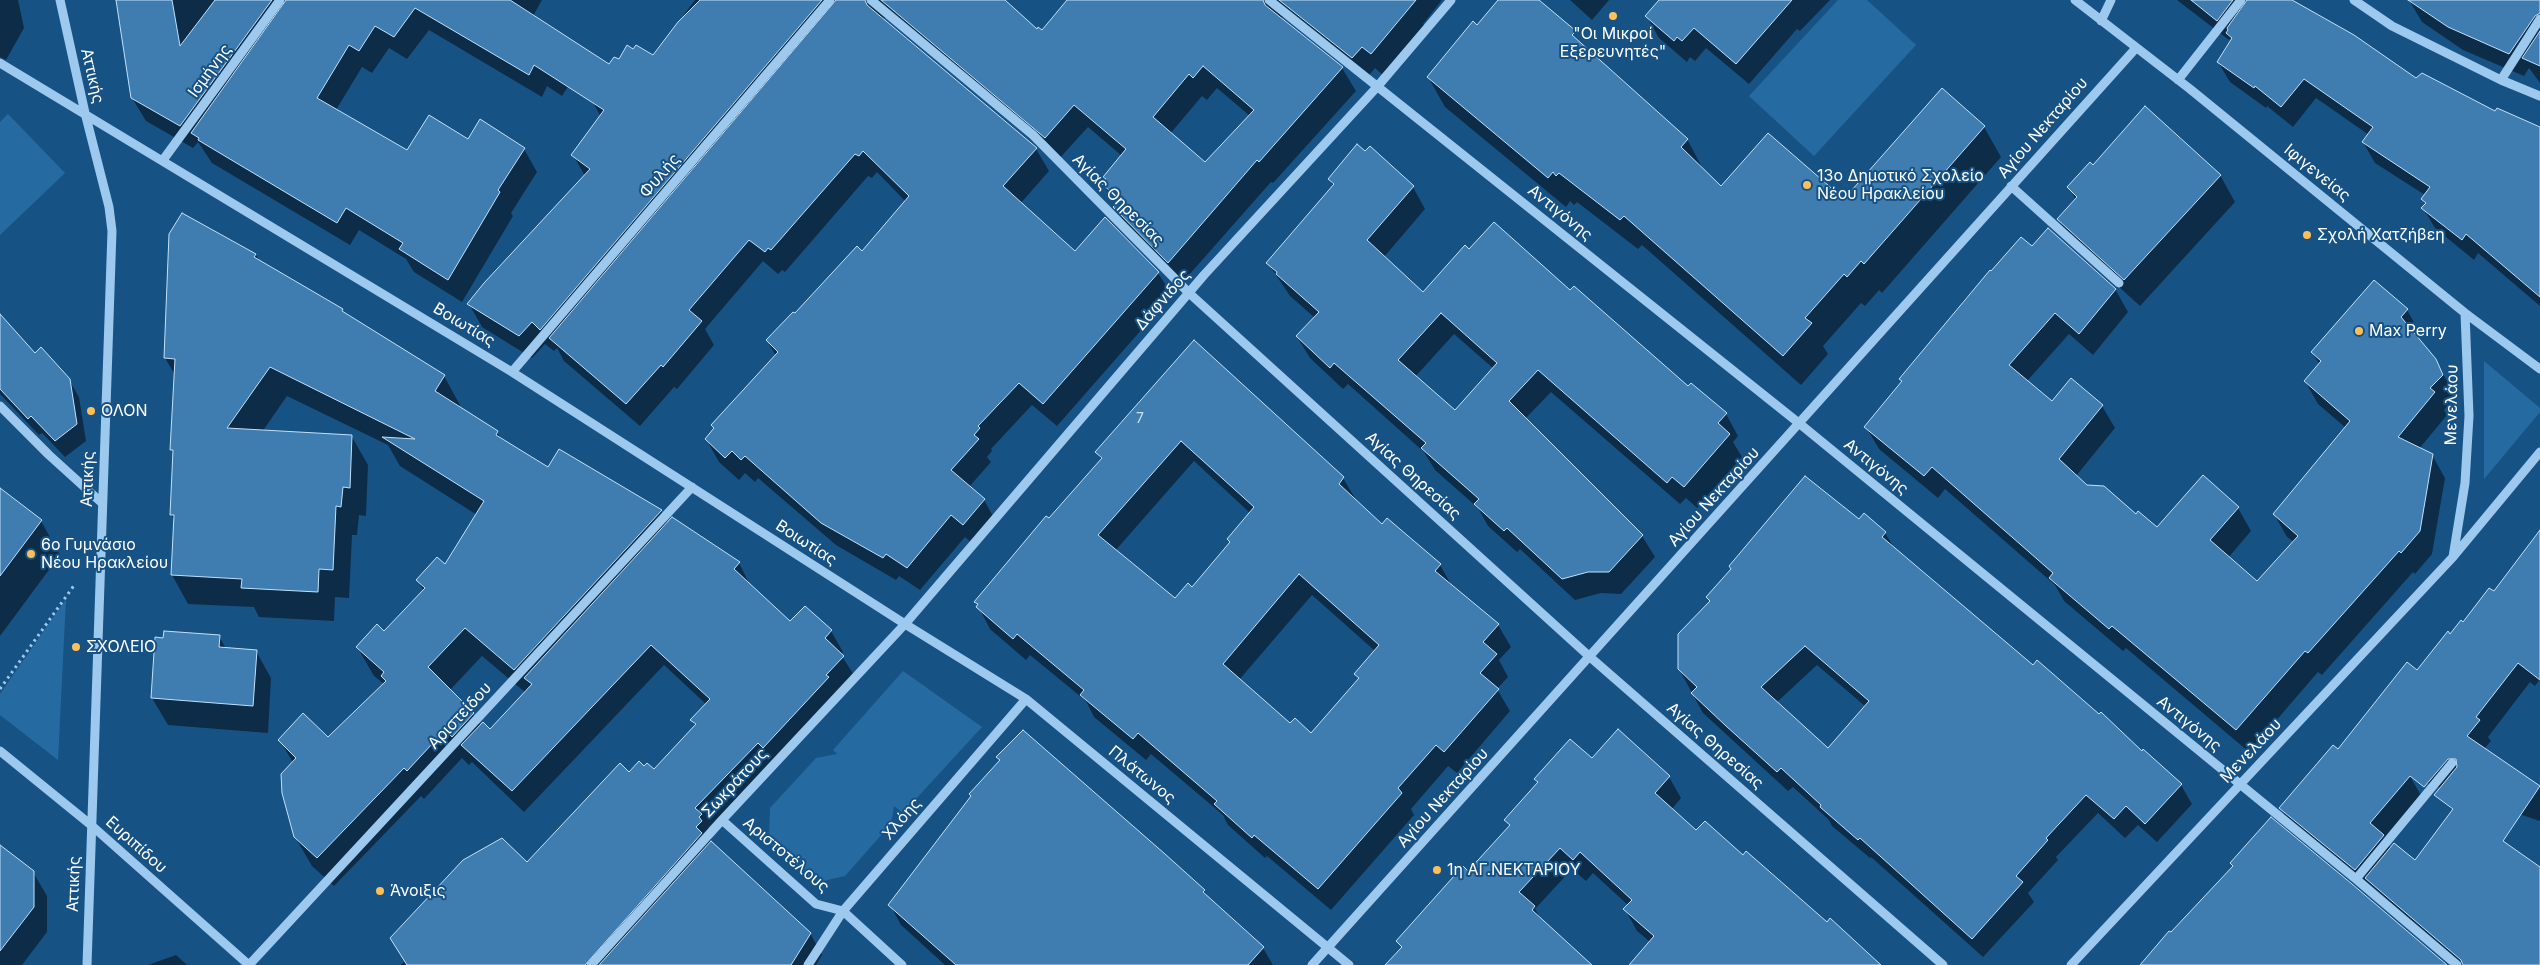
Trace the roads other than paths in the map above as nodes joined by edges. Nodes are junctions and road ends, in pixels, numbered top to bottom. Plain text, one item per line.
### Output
1 (60, 0) edge
2 (280, 0) edge
3 (830, 0) edge
4 (871, 0) edge
5 (1269, 0) edge
6 (1451, 0) edge
7 (2075, 0) edge
8 (2111, 0) edge
9 (2241, 0) edge
10 (2354, 0) edge
11 (2101, 20) junction
12 (2540, 20) edge
13 (2136, 48) junction
14 (0, 63) edge
15 (2178, 80) junction
16 (2501, 80) junction
17 (1377, 86) junction
18 (2540, 96) edge
19 (85, 114) junction
20 (164, 160) junction
21 (2011, 186) junction
22 (2119, 283) dead end
23 (1189, 292) junction
24 (2465, 313) junction
25 (2540, 370) edge
26 (512, 372) junction
27 (0, 406) edge
28 (1800, 424) junction
29 (2540, 452) edge
30 (692, 487) junction
31 (102, 503) junction
32 (2453, 557) junction
33 (905, 624) junction
34 (1590, 657) junction
35 (1026, 699) junction
36 (0, 751) edge
37 (2452, 763) dead end
38 (2240, 785) junction
39 (722, 820) junction
40 (91, 825) junction
41 (2356, 879) junction
42 (843, 911) junction
43 (1328, 947) junction
44 (87, 965) edge
45 (249, 965) edge
46 (591, 965) edge
47 (808, 965) edge
48 (902, 965) edge
49 (1312, 965) edge
50 (1348, 965) edge
51 (1943, 965) edge
52 (2071, 965) edge
53 (2458, 965) edge

1 - 19 street, Αττικής
2 - 20 street, Ισμήνης
3 - 26 street, Φυλής
4 - 23 street, Αγίας Θηρεσίας
5 - 17 street, Αντιγόνης
6 - 17 street, Δάφνιδος
7 - 11 street, Ιφιγενείας
8 - 11 street
9 - 15 street
10 - 16 street
11 - 13 street, Ιφιγενείας
12 - 16 street
13 - 15 street, Ιφιγενείας
13 - 21 street, Αγίου Νεκταρίου
14 - 19 street, Βοιωτίας
15 - 24 street, Ιφιγενείας
16 - 18 street
17 - 23 street, Δάφνιδος
17 - 28 street, Αντιγόνης
19 - 20 street, Βοιωτίας
19 - 31 street, Αττικής
20 - 26 street, Βοιωτίας
21 - 22 street
21 - 28 street, Αγίου Νεκταρίου
23 - 33 street, Δάφνιδος
23 - 34 street, Αγίας Θηρεσίας
24 - 25 street, Ιφιγενείας
24 - 32 street, Μενελάου
26 - 30 street, Βοιωτίας
27 - 31 street
28 - 34 street, Αγίου Νεκταρίου
28 - 38 street, Αντιγόνης
29 - 32 street, Μενελάου
30 - 33 street, Βοιωτίας
30 - 45 street, Αριστείδου
31 - 40 street, Αττικής
32 - 38 street, Μενελάου
33 - 35 street, Πλάτωνος
33 - 39 street, Σωκράτους
34 - 43 street, Αγίου Νεκταρίου
34 - 51 street, Αγίας Θηρεσίας
35 - 42 street, Χλόης
35 - 43 street, Πλάτωνος
36 - 40 street, Ευριπίδου
37 - 41 street
38 - 41 street, Αντιγόνης
38 - 52 street, Μενελάου
39 - 42 street, Αριστοτέλους
39 - 46 street, Σωκράτους
40 - 44 street, Αττικής
40 - 45 street, Ευριπίδου
41 - 53 street, Αντιγόνης
42 - 47 street, Χλόης
42 - 48 street, Αριστοτέλους
43 - 49 street, Αγίου Νεκταρίου
43 - 50 street, Πλάτωνος

